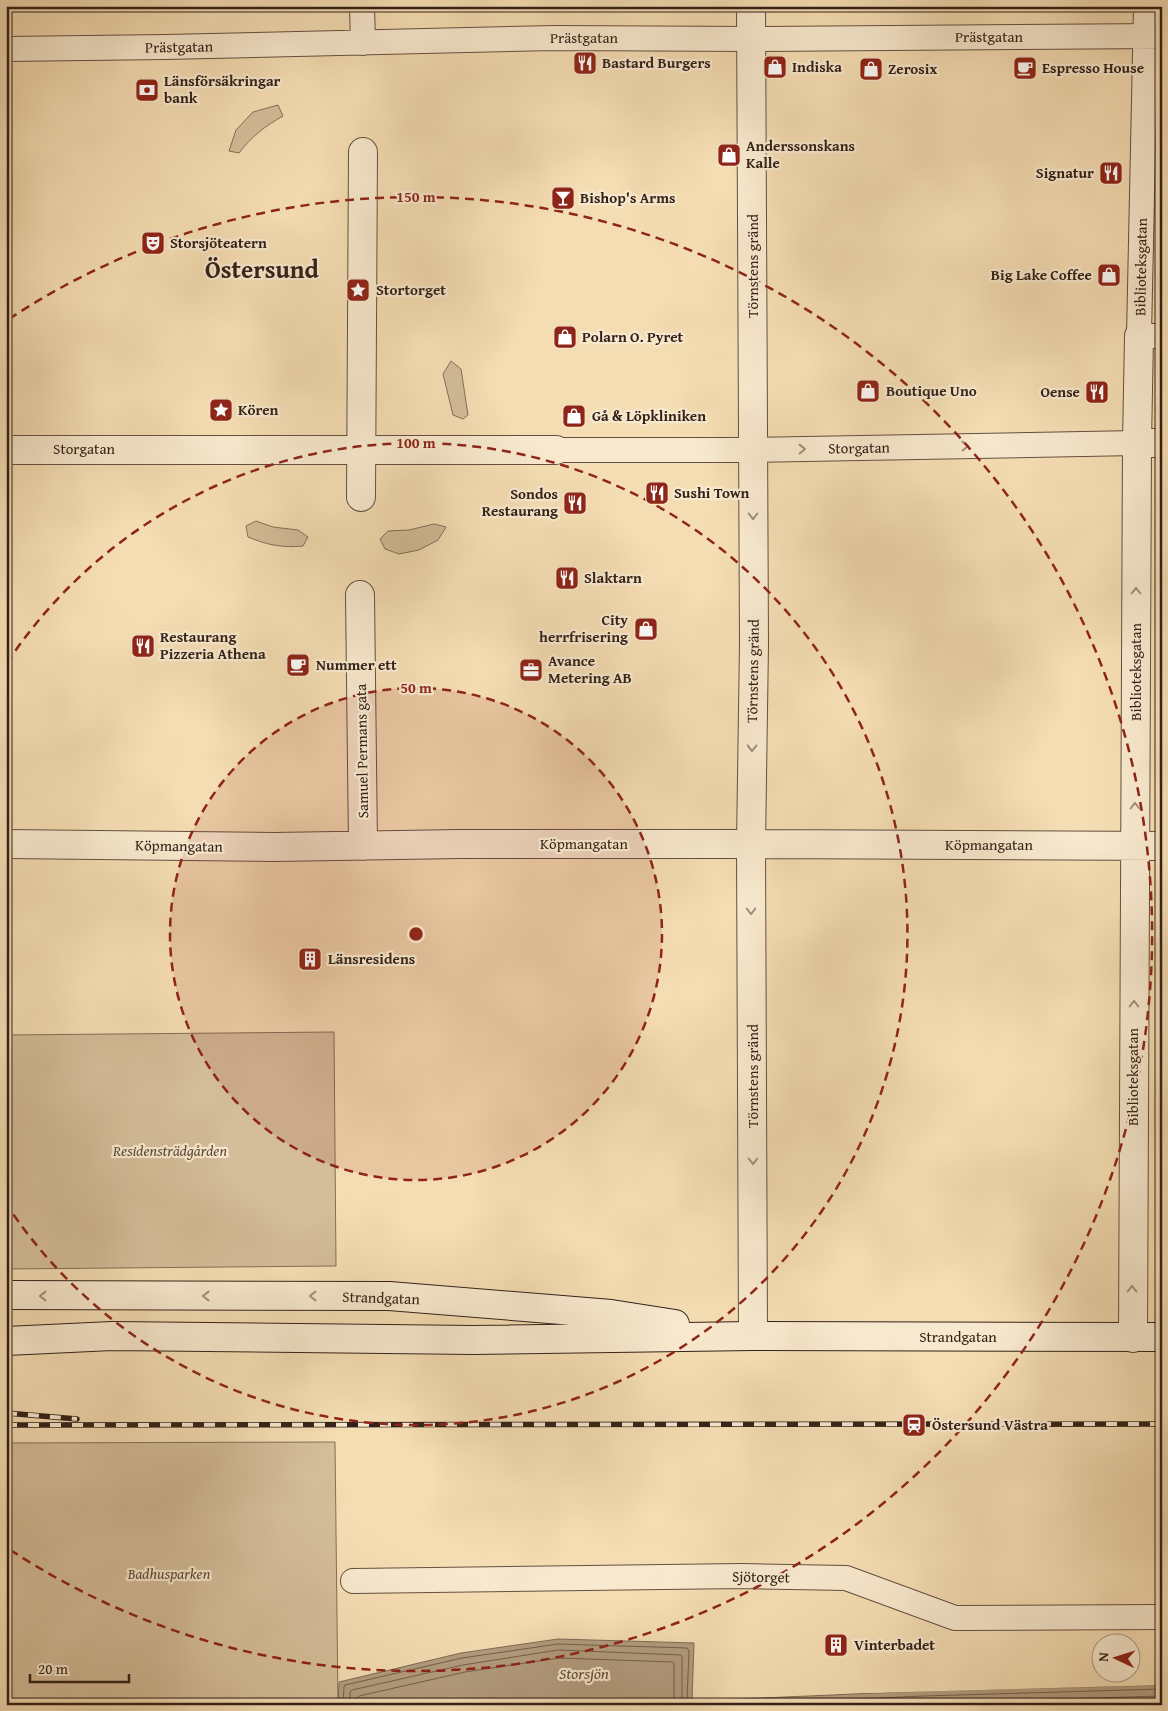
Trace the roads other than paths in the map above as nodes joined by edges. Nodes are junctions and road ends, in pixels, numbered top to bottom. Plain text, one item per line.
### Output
1 (362, 6) edge
2 (751, 6) edge
3 (1146, 6) edge
4 (1154, 36) edge
5 (752, 39) junction
6 (363, 43) junction
7 (6, 48) edge
8 (363, 152) dead end
9 (1151, 336) edge
10 (1149, 443) edge
11 (362, 449) junction
12 (6, 450) edge
13 (556, 450) joint
14 (753, 450) junction
15 (361, 497) dead end
16 (360, 595) dead end
17 (6, 844) edge
18 (750, 844) junction
19 (363, 846) junction
20 (1134, 846) junction
21 (1162, 846) edge
22 (6, 1296) edge
23 (754, 1336) junction
24 (1162, 1337) edge
25 (1133, 1338) junction
26 (6, 1341) edge
27 (353, 1581) dead end
28 (1162, 1617) edge

1 - 6 street
2 - 5 street, Törnstens gränd
3 - 4 street, Biblioteksgatan
4 - 5 street, Prästgatan
4 - 9 street, Biblioteksgatan
5 - 6 street, Prästgatan
5 - 14 street, Törnstens gränd
6 - 7 street, Prästgatan
8 - 11 street
9 - 10 street, Biblioteksgatan
14 -> 10 street, Storgatan
20 -> 10 street, Biblioteksgatan
11 - 12 street, Storgatan
11 - 13 street, Storgatan
11 - 15 street
13 - 14 street, Storgatan
14 -> 18 street, Törnstens gränd
16 - 19 street, Samuel Permans gata
17 - 19 street, Köpmangatan
18 - 19 street, Köpmangatan
18 - 20 street, Köpmangatan
18 -> 23 street, Törnstens gränd
20 - 21 street, Köpmangatan
25 -> 20 street, Biblioteksgatan
23 -> 22 street, Strandgatan
23 - 25 street, Strandgatan
23 - 26 street, Strandgatan
24 - 25 street, Strandgatan
27 - 28 street, Sjötorget

